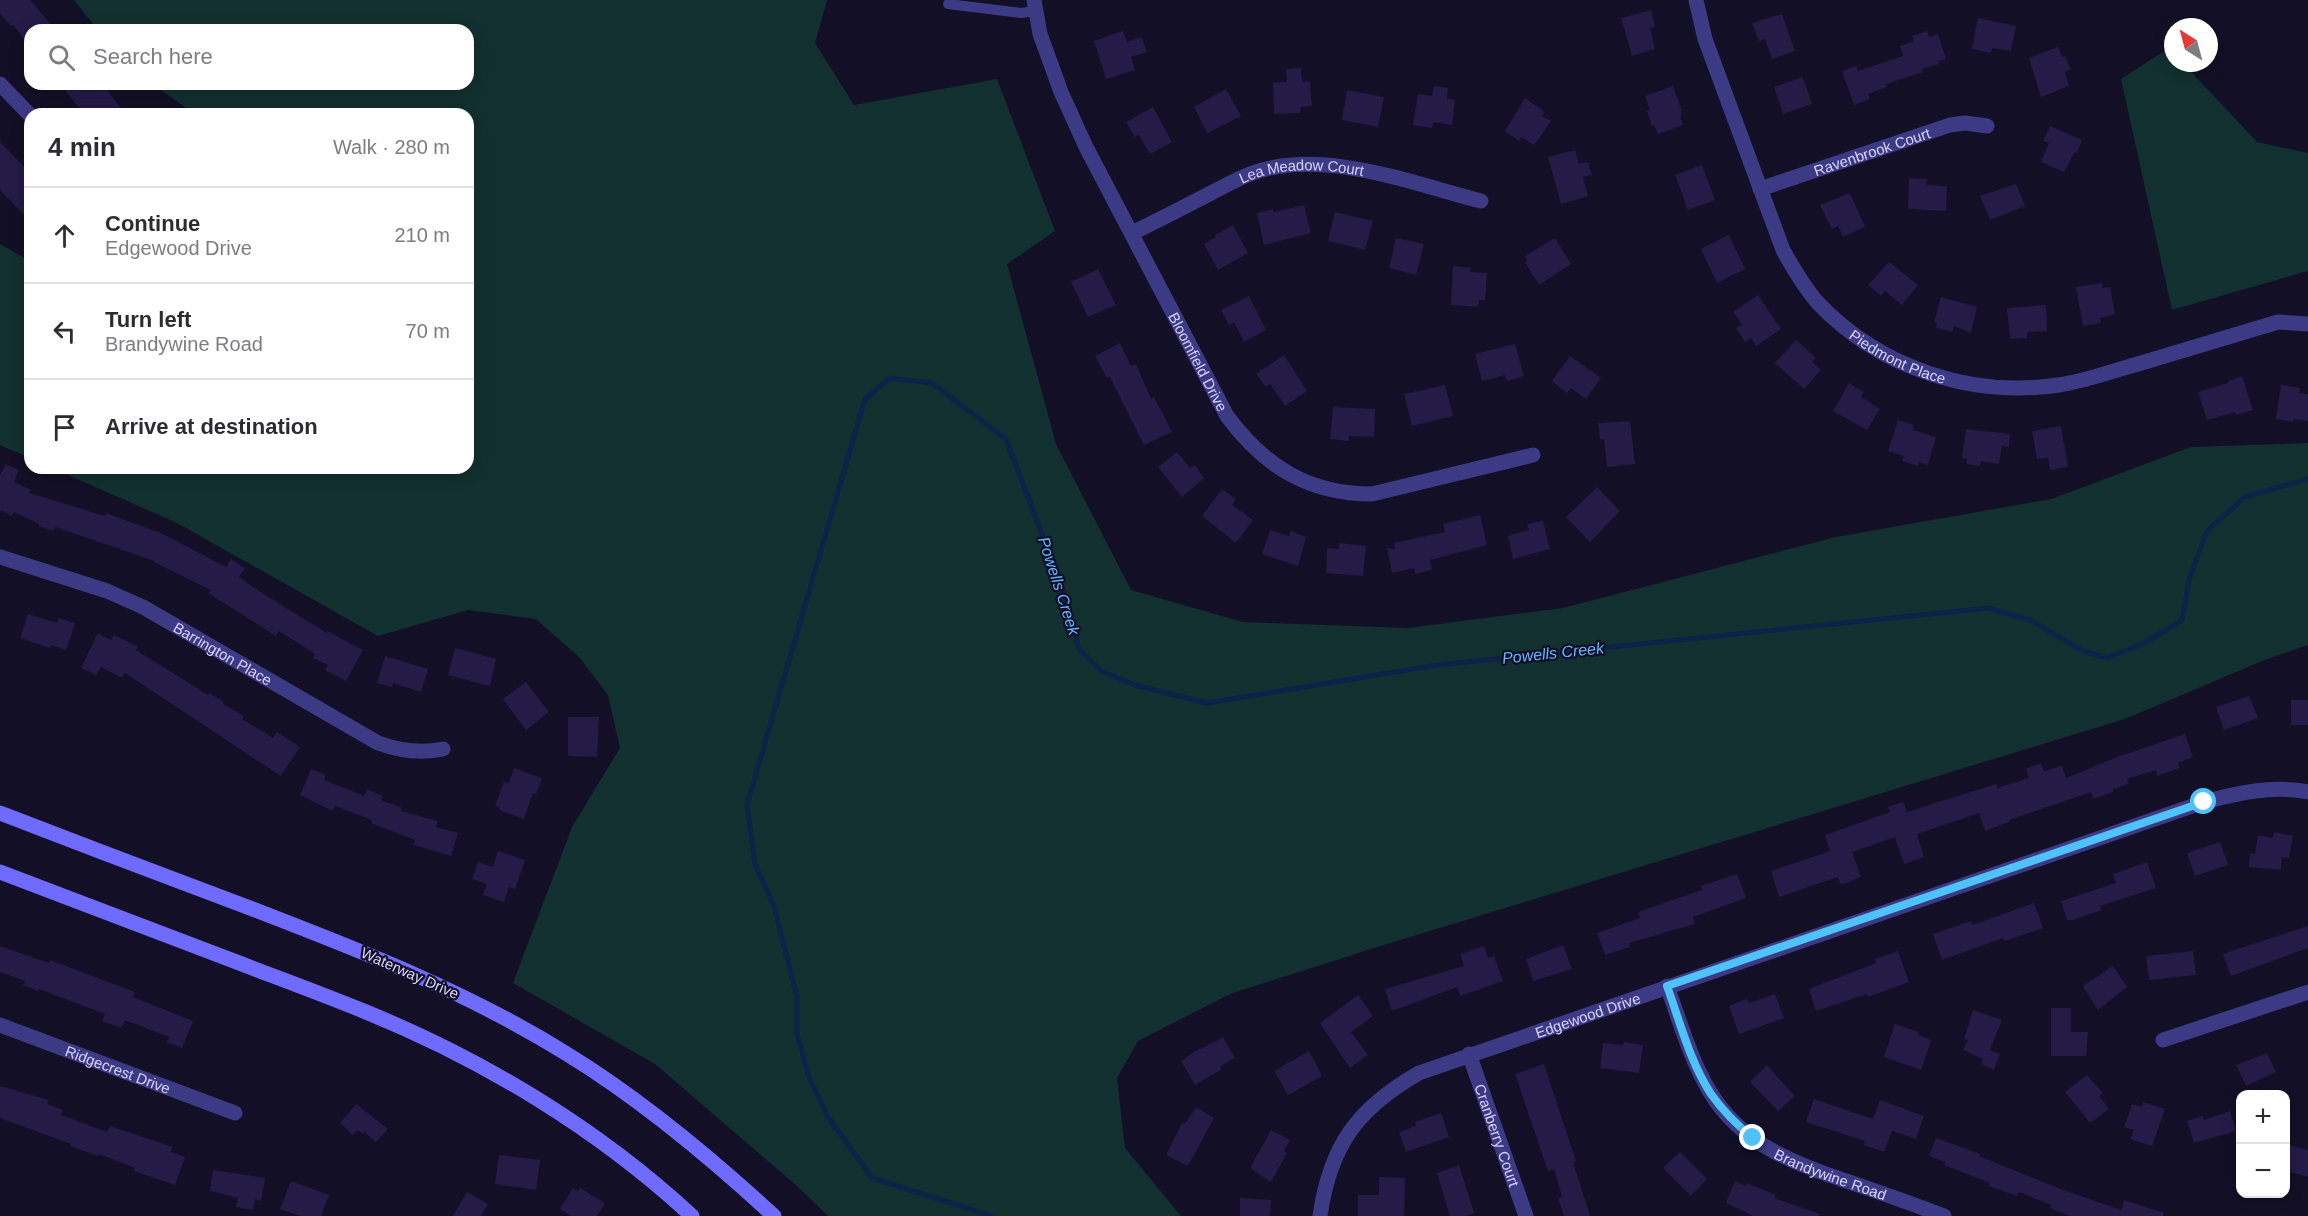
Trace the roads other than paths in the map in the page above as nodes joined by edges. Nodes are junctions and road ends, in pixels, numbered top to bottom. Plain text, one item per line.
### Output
1 (1696, 0) edge
2 (948, 4) dead end
3 (1035, 5) edge
4 (0, 84) edge
5 (24, 109) edge
6 (1987, 126) dead end
7 (1760, 189) junction
8 (1481, 201) dead end
9 (1132, 233) junction
10 (2308, 324) edge
11 (1533, 455) dead end
12 (0, 557) edge
13 (443, 749) dead end
14 (2308, 792) edge
15 (0, 813) edge
16 (0, 872) edge
17 (1667, 986) junction
18 (2308, 993) edge
19 (0, 1025) edge
20 (2163, 1041) dead end
21 (1469, 1054) junction
22 (235, 1113) dead end
23 (692, 1216) edge
24 (774, 1216) edge
25 (1320, 1216) edge
26 (1526, 1216) edge
27 (1944, 1216) edge

1 - 7 street, Piedmont Place
2 - 3 lane
3 - 9 street, Bloomfield Drive
4 - 5 street
6 - 7 street, Ravenbrook Court
7 - 10 street, Piedmont Place
8 - 9 street, Lea Meadow Court
9 - 11 street, Bloomfield Drive
12 - 13 street, Barrington Place
14 - 17 street, Edgewood Drive
15 - 24 main road, Waterway Drive
16 - 23 main road
17 - 21 street, Edgewood Drive
17 - 27 street, Brandywine Road
18 - 20 street
19 - 22 street, Ridgecrest Drive
21 - 25 street, Edgewood Drive
21 - 26 street, Cranberry Court

